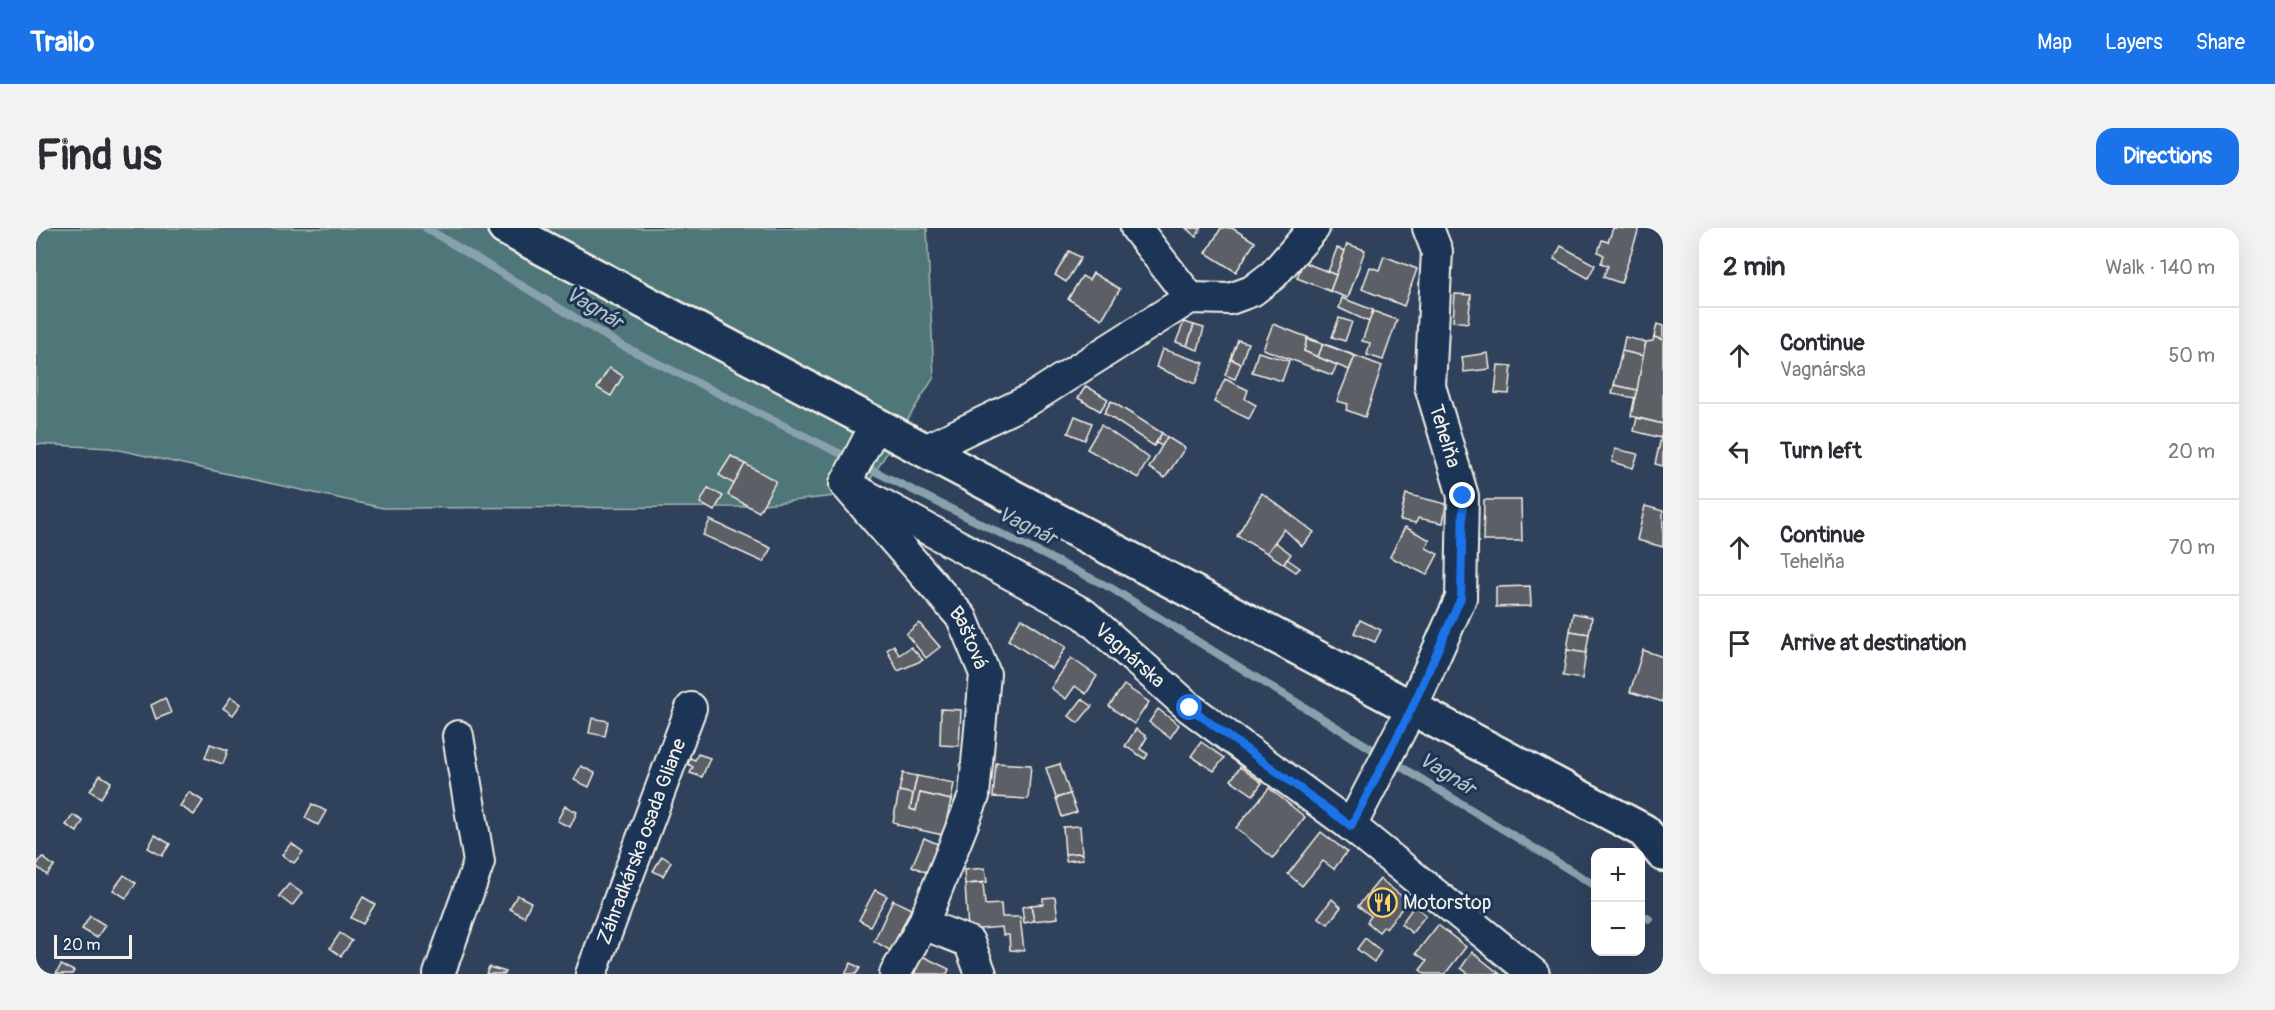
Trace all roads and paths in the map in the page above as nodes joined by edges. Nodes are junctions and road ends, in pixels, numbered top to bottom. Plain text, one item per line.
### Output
1 (504, 228) edge
2 (1136, 228) edge
3 (1314, 228) edge
4 (1428, 228) edge
5 (1190, 298) junction
6 (925, 450) junction
7 (859, 456) junction
8 (691, 708) dead end
9 (1411, 710) junction
10 (458, 736) dead end
11 (1351, 826) junction
12 (1657, 839) edge
13 (923, 924) junction
14 (439, 974) edge
15 (591, 974) edge
16 (895, 974) edge
17 (981, 974) edge
18 (1534, 974) edge

1 - 7 street
2 - 5 street
3 - 5 street
4 - 9 street, Tehelňa
5 - 6 street
6 - 7 street
6 - 9 street
7 - 11 street, Vagnárska
7 - 13 street, Baštová
8 - 15 street, Záhradkárska osada Gliane
9 - 11 street, Tehelňa
9 - 12 street
10 - 14 street
11 - 18 street, Vagnárska
13 - 16 street, Baštová
13 - 17 street

